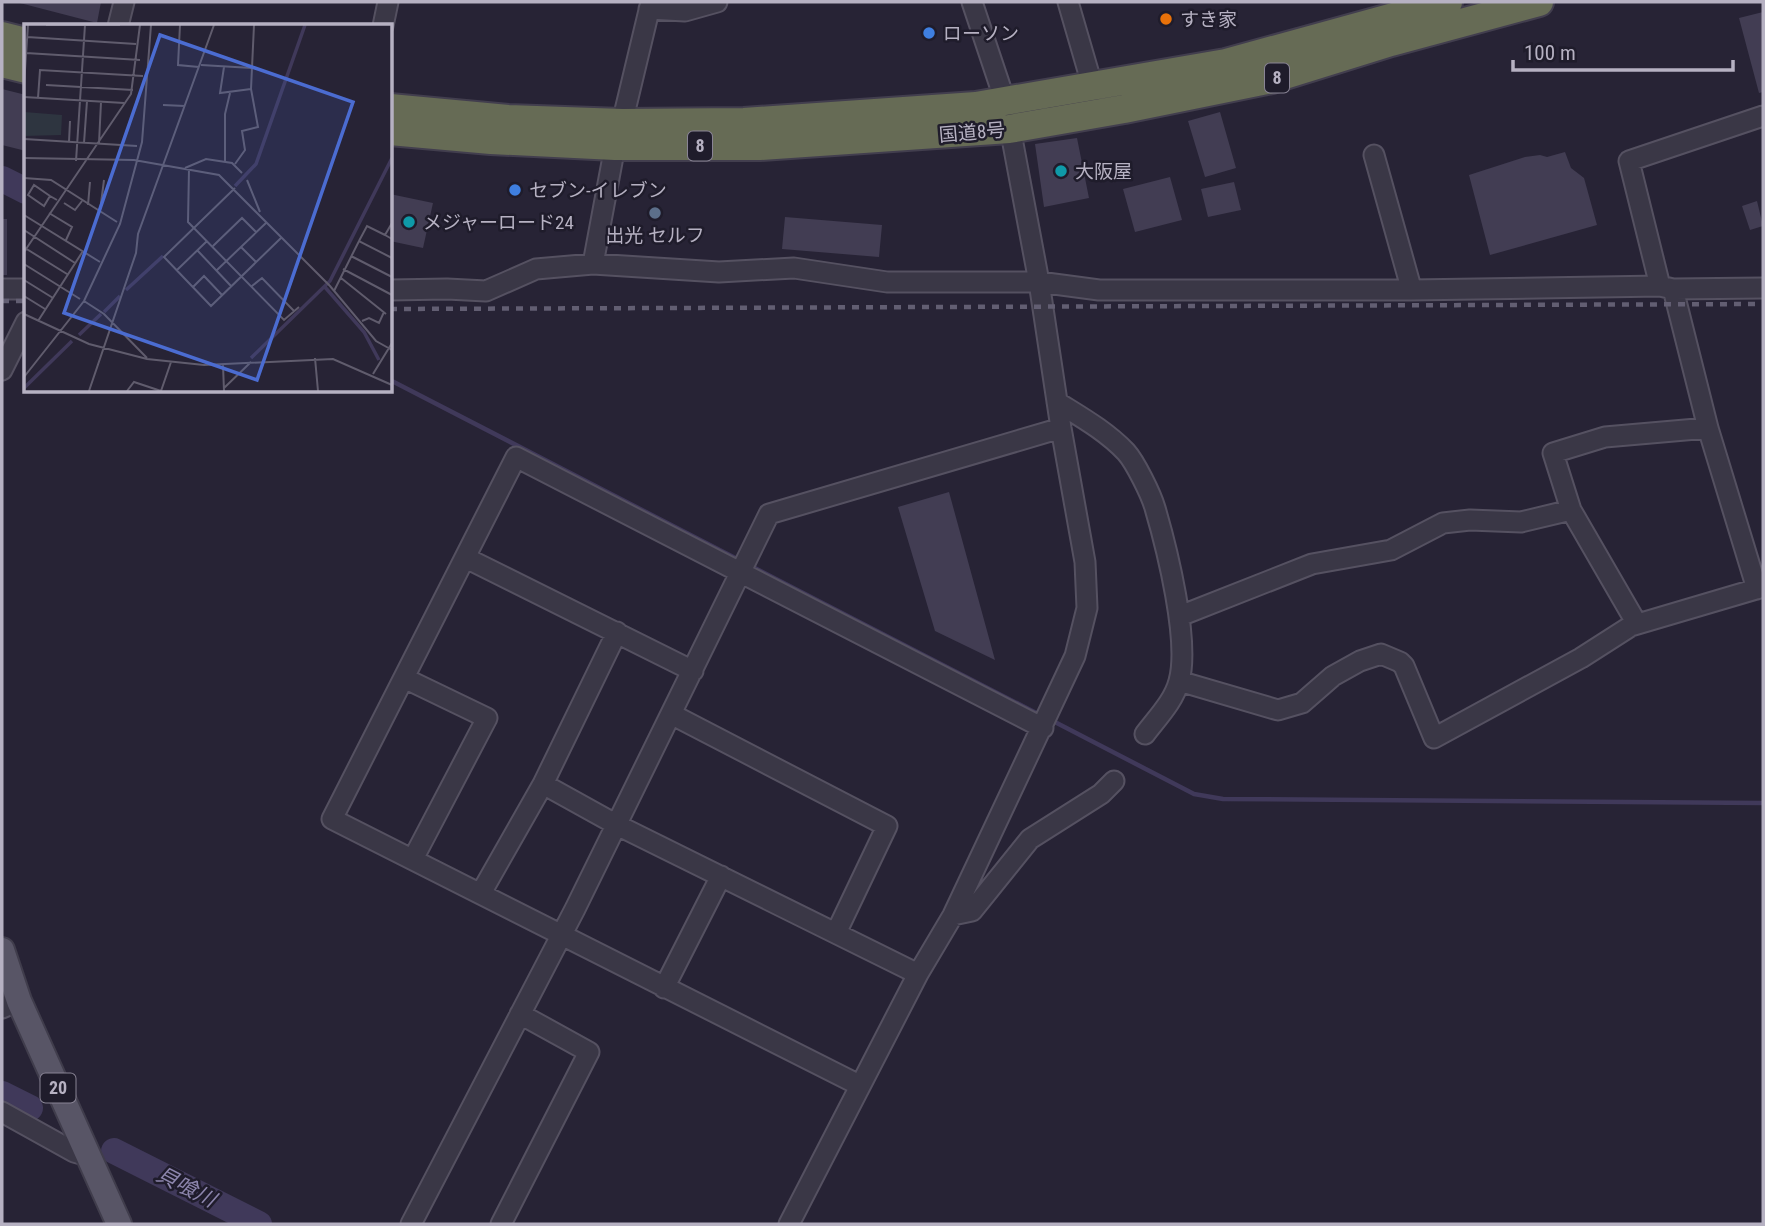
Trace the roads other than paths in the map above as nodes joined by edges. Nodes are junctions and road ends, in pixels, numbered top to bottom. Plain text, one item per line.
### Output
1 (124, 2) edge
2 (388, 2) edge
3 (718, 2) edge
4 (972, 2) edge
5 (1068, 2) edge
6 (1448, 2) edge
7 (1539, 2) edge
8 (650, 5) edge
9 (118, 24) edge
10 (383, 24) edge
11 (2, 36) edge
12 (24, 42) edge
13 (2, 63) edge
14 (24, 68) edge
15 (1093, 88) junction
16 (392, 108) edge
17 (1007, 115) junction
18 (1763, 116) edge
19 (392, 131) edge
20 (619, 135) junction
21 (1374, 155) dead end
22 (593, 264) junction
23 (1039, 282) junction
24 (1410, 284) dead end
25 (1667, 288) junction
26 (1763, 288) edge
27 (2, 289) edge
28 (24, 289) edge
29 (392, 290) edge
30 (24, 326) edge
31 (2, 370) edge
32 (1057, 402) junction
33 (1061, 428) junction
34 (1708, 428) junction
35 (1571, 510) junction
36 (466, 558) junction
37 (740, 574) junction
38 (1760, 588) edge
39 (1180, 616) junction
40 (1637, 624) junction
41 (617, 632) junction
42 (693, 671) junction
43 (404, 678) junction
44 (1179, 681) junction
45 (670, 714) junction
46 (1043, 728) junction
47 (1144, 734) dead end
48 (1114, 781) dead end
49 (543, 784) junction
50 (617, 824) junction
51 (413, 859) junction
52 (721, 876) junction
53 (481, 893) junction
54 (953, 915) junction
55 (836, 933) junction
56 (561, 936) junction
57 (2, 950) edge
58 (918, 974) junction
59 (664, 988) junction
60 (11, 1004) edge
61 (520, 1014) junction
62 (859, 1085) junction
63 (2, 1112) edge
64 (88, 1156) junction
65 (118, 1224) edge
66 (411, 1224) edge
67 (501, 1224) edge
68 (789, 1224) edge

1 - 9 street
2 - 10 street
3 - 8 street
4 - 17 street
5 - 15 street
6 - 15 highway, 国道8号 / 8
7 - 17 highway, 国道8号 / 8
8 - 20 street
11 - 12 highway
13 - 14 highway
15 - 17 highway, 国道8号 / 8
16 - 20 highway, 国道8号 / 8
17 - 20 highway, 国道8号 / 8
17 - 23 street
18 - 25 street
19 - 20 highway, 国道8号 / 8
20 - 22 street
21 - 24 street
22 - 23 street
22 - 29 street
23 - 25 street
23 - 32 street
25 - 26 street
25 - 34 street
27 - 28 street
30 - 31 street
32 - 33 street
32 - 39 street
33 - 37 street
33 - 46 street
34 - 35 street
34 - 38 street
35 - 39 street
35 - 40 street
36 - 37 street
36 - 41 street
36 - 43 street
37 - 42 street
37 - 46 street
38 - 40 street
39 - 44 street
40 - 44 street
41 - 42 street
41 - 49 street
42 - 45 street
43 - 51 street
43 - 51 street
44 - 47 street
45 - 50 street
45 - 55 street
46 - 54 street
48 - 54 street
49 - 50 street
49 - 53 street
50 - 52 street
50 - 56 street
51 - 53 street
52 - 55 street
52 - 59 street
53 - 56 street
54 - 58 street
55 - 58 street
56 - 59 street
56 - 61 street
57 - 60 main road, 20
58 - 62 street
59 - 62 street
60 - 64 main road, 20
61 - 66 street
61 - 67 street
62 - 68 street
63 - 64 street
64 - 65 main road, 20

